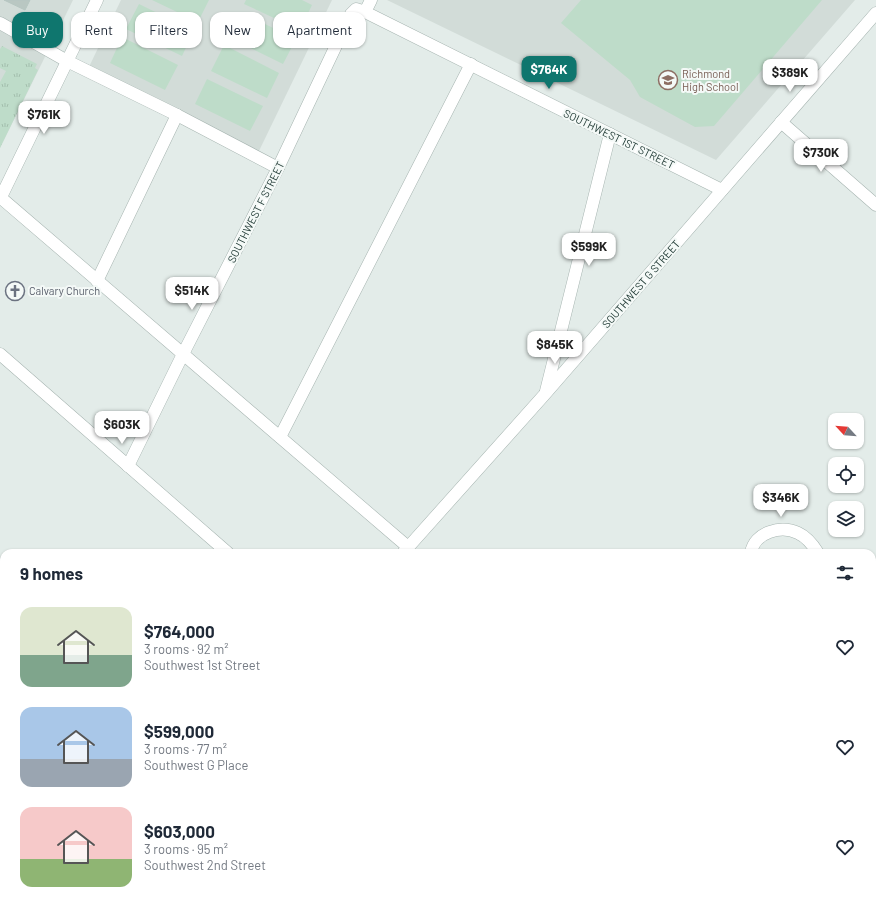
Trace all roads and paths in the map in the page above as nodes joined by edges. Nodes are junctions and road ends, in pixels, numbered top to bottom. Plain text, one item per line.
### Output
1 (97, 0) edge
2 (371, 0) edge
3 (353, 12) edge
4 (365, 12) joint
5 (366, 12) edge
6 (876, 13) edge
7 (0, 23) edge
8 (335, 48) edge
9 (67, 61) junction
10 (471, 64) junction
11 (177, 115) junction
12 (781, 122) junction
13 (610, 134) junction
14 (278, 168) junction
15 (722, 190) junction
16 (0, 198) edge
17 (876, 205) edge
18 (97, 281) junction
19 (0, 354) edge
20 (183, 354) junction
21 (545, 394) junction
22 (280, 437) junction
23 (128, 466) junction
24 (223, 549) edge
25 (405, 549) edge
26 (407, 549) edge
27 (752, 549) edge
28 (816, 549) edge

1 - 9 street
2 - 4 street
3 - 4 street, SOUTHWEST F STREET
5 - 10 street, SOUTHWEST 1ST STREET
6 - 12 street, SOUTHWEST G STREET
7 - 9 street
8 - 14 street, SOUTHWEST F STREET
9 - 11 street
9 - 16 street
10 - 13 street, SOUTHWEST 1ST STREET
10 - 22 street
11 - 14 street
11 - 18 street
12 - 15 street, SOUTHWEST G STREET
12 - 17 street
13 - 15 street, SOUTHWEST 1ST STREET
13 - 21 street
14 - 20 street, SOUTHWEST F STREET
15 - 21 street, SOUTHWEST G STREET
16 - 18 street
18 - 20 street
19 - 23 street
20 - 22 street
20 - 23 street, SOUTHWEST F STREET
21 - 26 street, SOUTHWEST G STREET
22 - 25 street
23 - 24 street
27 - 28 street

